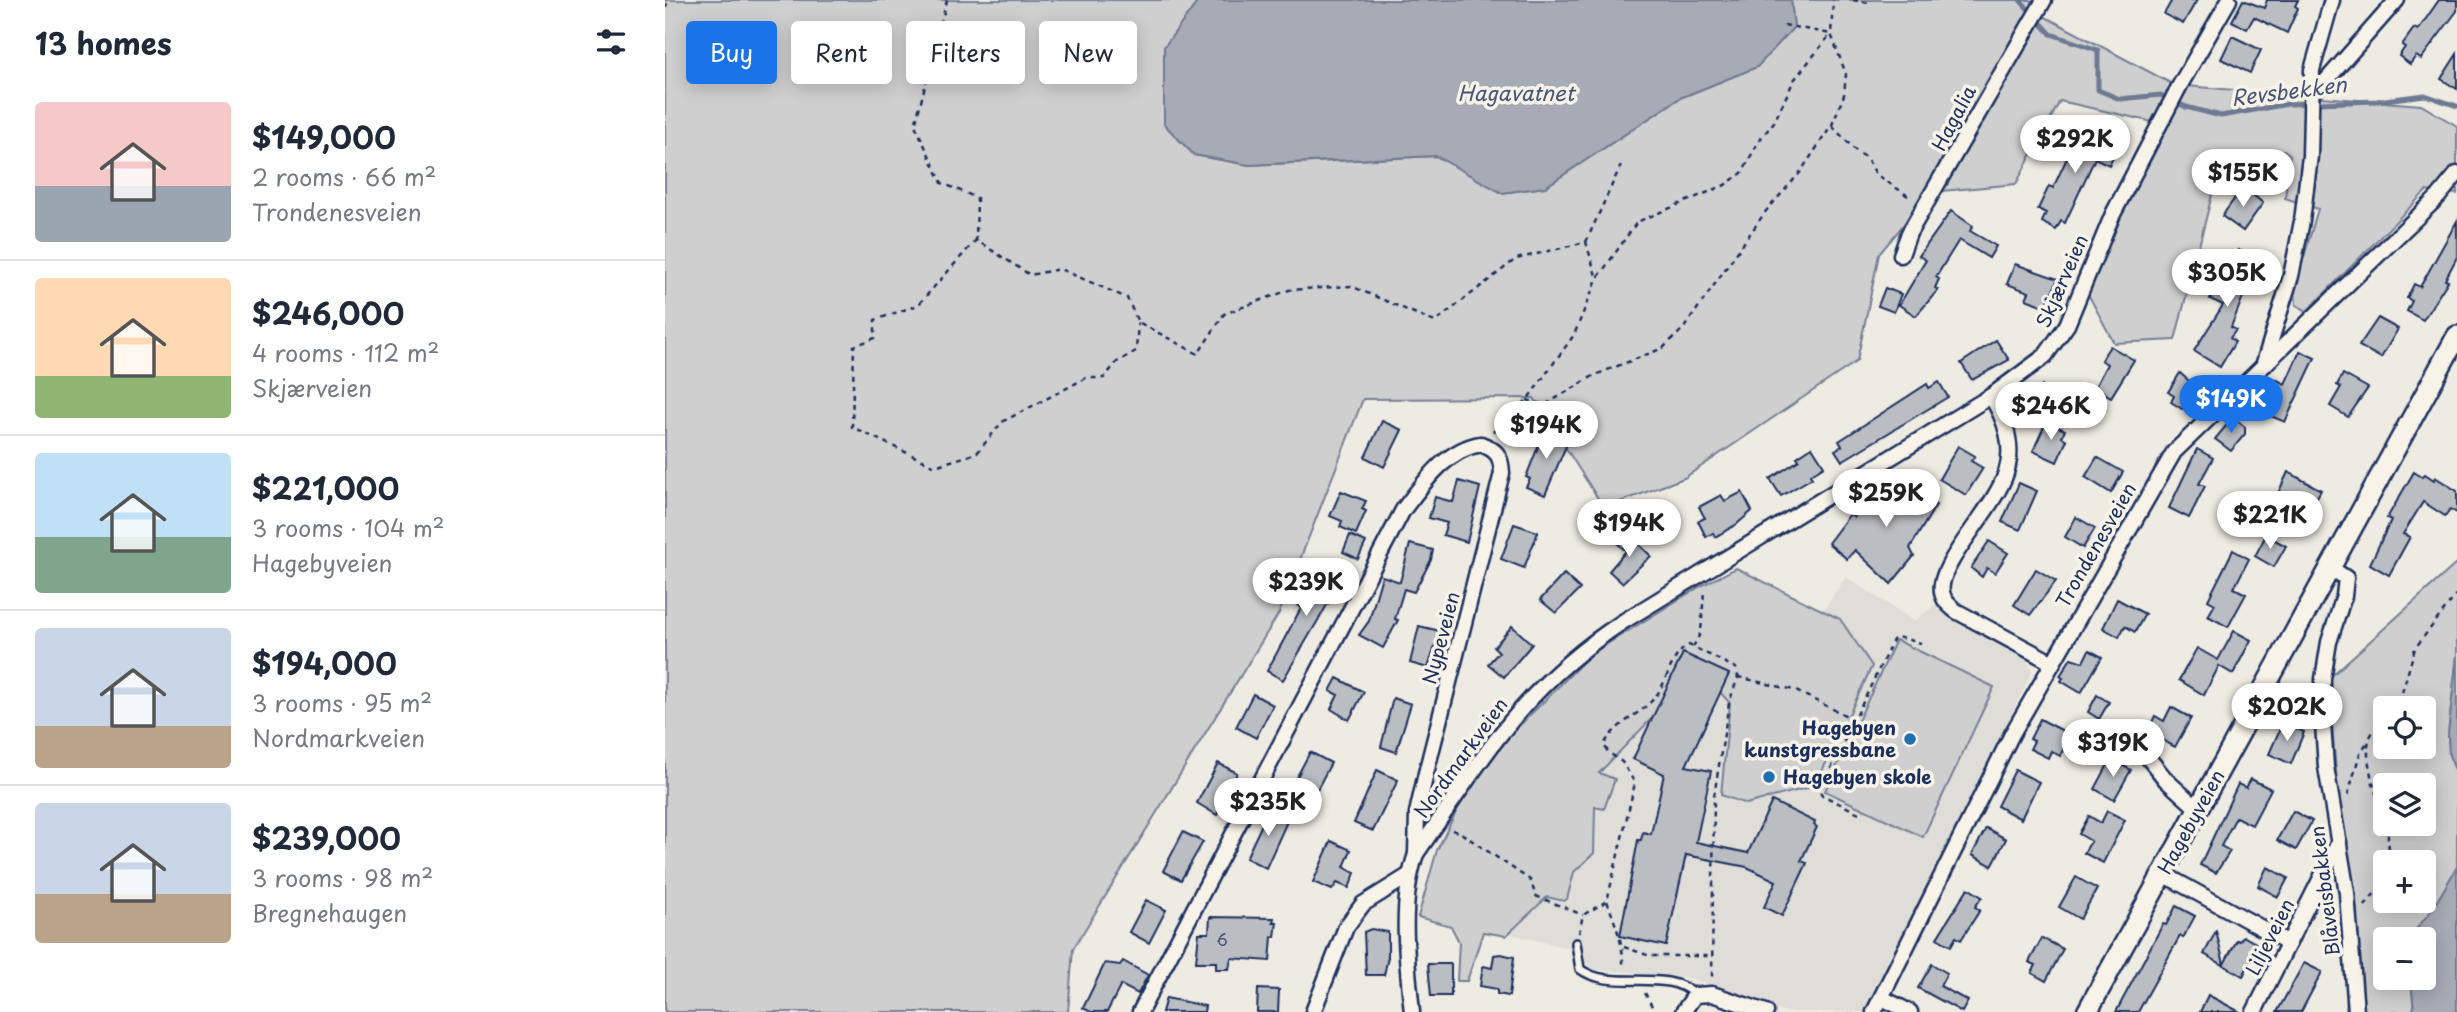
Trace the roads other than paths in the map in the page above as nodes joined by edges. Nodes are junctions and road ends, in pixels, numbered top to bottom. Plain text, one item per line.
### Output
1 (2044, 0) edge
2 (2229, 0) edge
3 (2332, 0) edge
4 (2397, 0) edge
5 (2310, 92) junction
6 (2457, 174) edge
7 (1901, 255) dead end
8 (2457, 336) edge
9 (2263, 368) junction
10 (1991, 396) junction
11 (2331, 568) junction
12 (2051, 663) junction
13 (2146, 755) dead end
14 (2198, 809) junction
15 (2339, 842) junction
16 (1416, 854) junction
17 (2163, 874) junction
18 (1408, 876) junction
19 (1576, 943) road end
20 (2289, 943) junction
21 (1695, 995) junction
22 (1882, 998) junction
23 (1140, 1012) edge
24 (1313, 1012) edge
25 (1412, 1012) edge
26 (1683, 1012) edge
27 (1766, 1012) edge
28 (1874, 1012) edge
29 (1910, 1012) edge
30 (2087, 1012) edge
31 (2254, 1012) edge
32 (2356, 1012) edge

1 - 7 street, Hagalia
2 - 10 street, Skjærveien
3 - 5 street
4 - 5 street
5 - 9 street
6 - 9 street, Trondenesveien
8 - 11 main road, Hagebyveien
9 - 12 street, Trondenesveien
10 - 12 street
10 - 16 street, Nordmarkveien
11 - 14 main road, Hagebyveien
11 - 15 street, Blåveisbakken
12 - 22 street, Trondenesveien
13 - 14 street
14 - 17 main road, Hagebyveien
15 - 20 street, Liljeveien
15 - 32 street, Blåveisbakken
16 - 18 street, Nordmarkveien
16 - 23 street, Nypeveien
17 - 20 street
17 - 30 main road, Hagebyveien
18 - 24 street
18 - 25 street, Nordmarkveien
19 - 21 lane
20 - 31 street, Liljeveien
21 - 26 street
21 - 27 street
22 - 28 street, Trondenesveien
22 - 29 street

